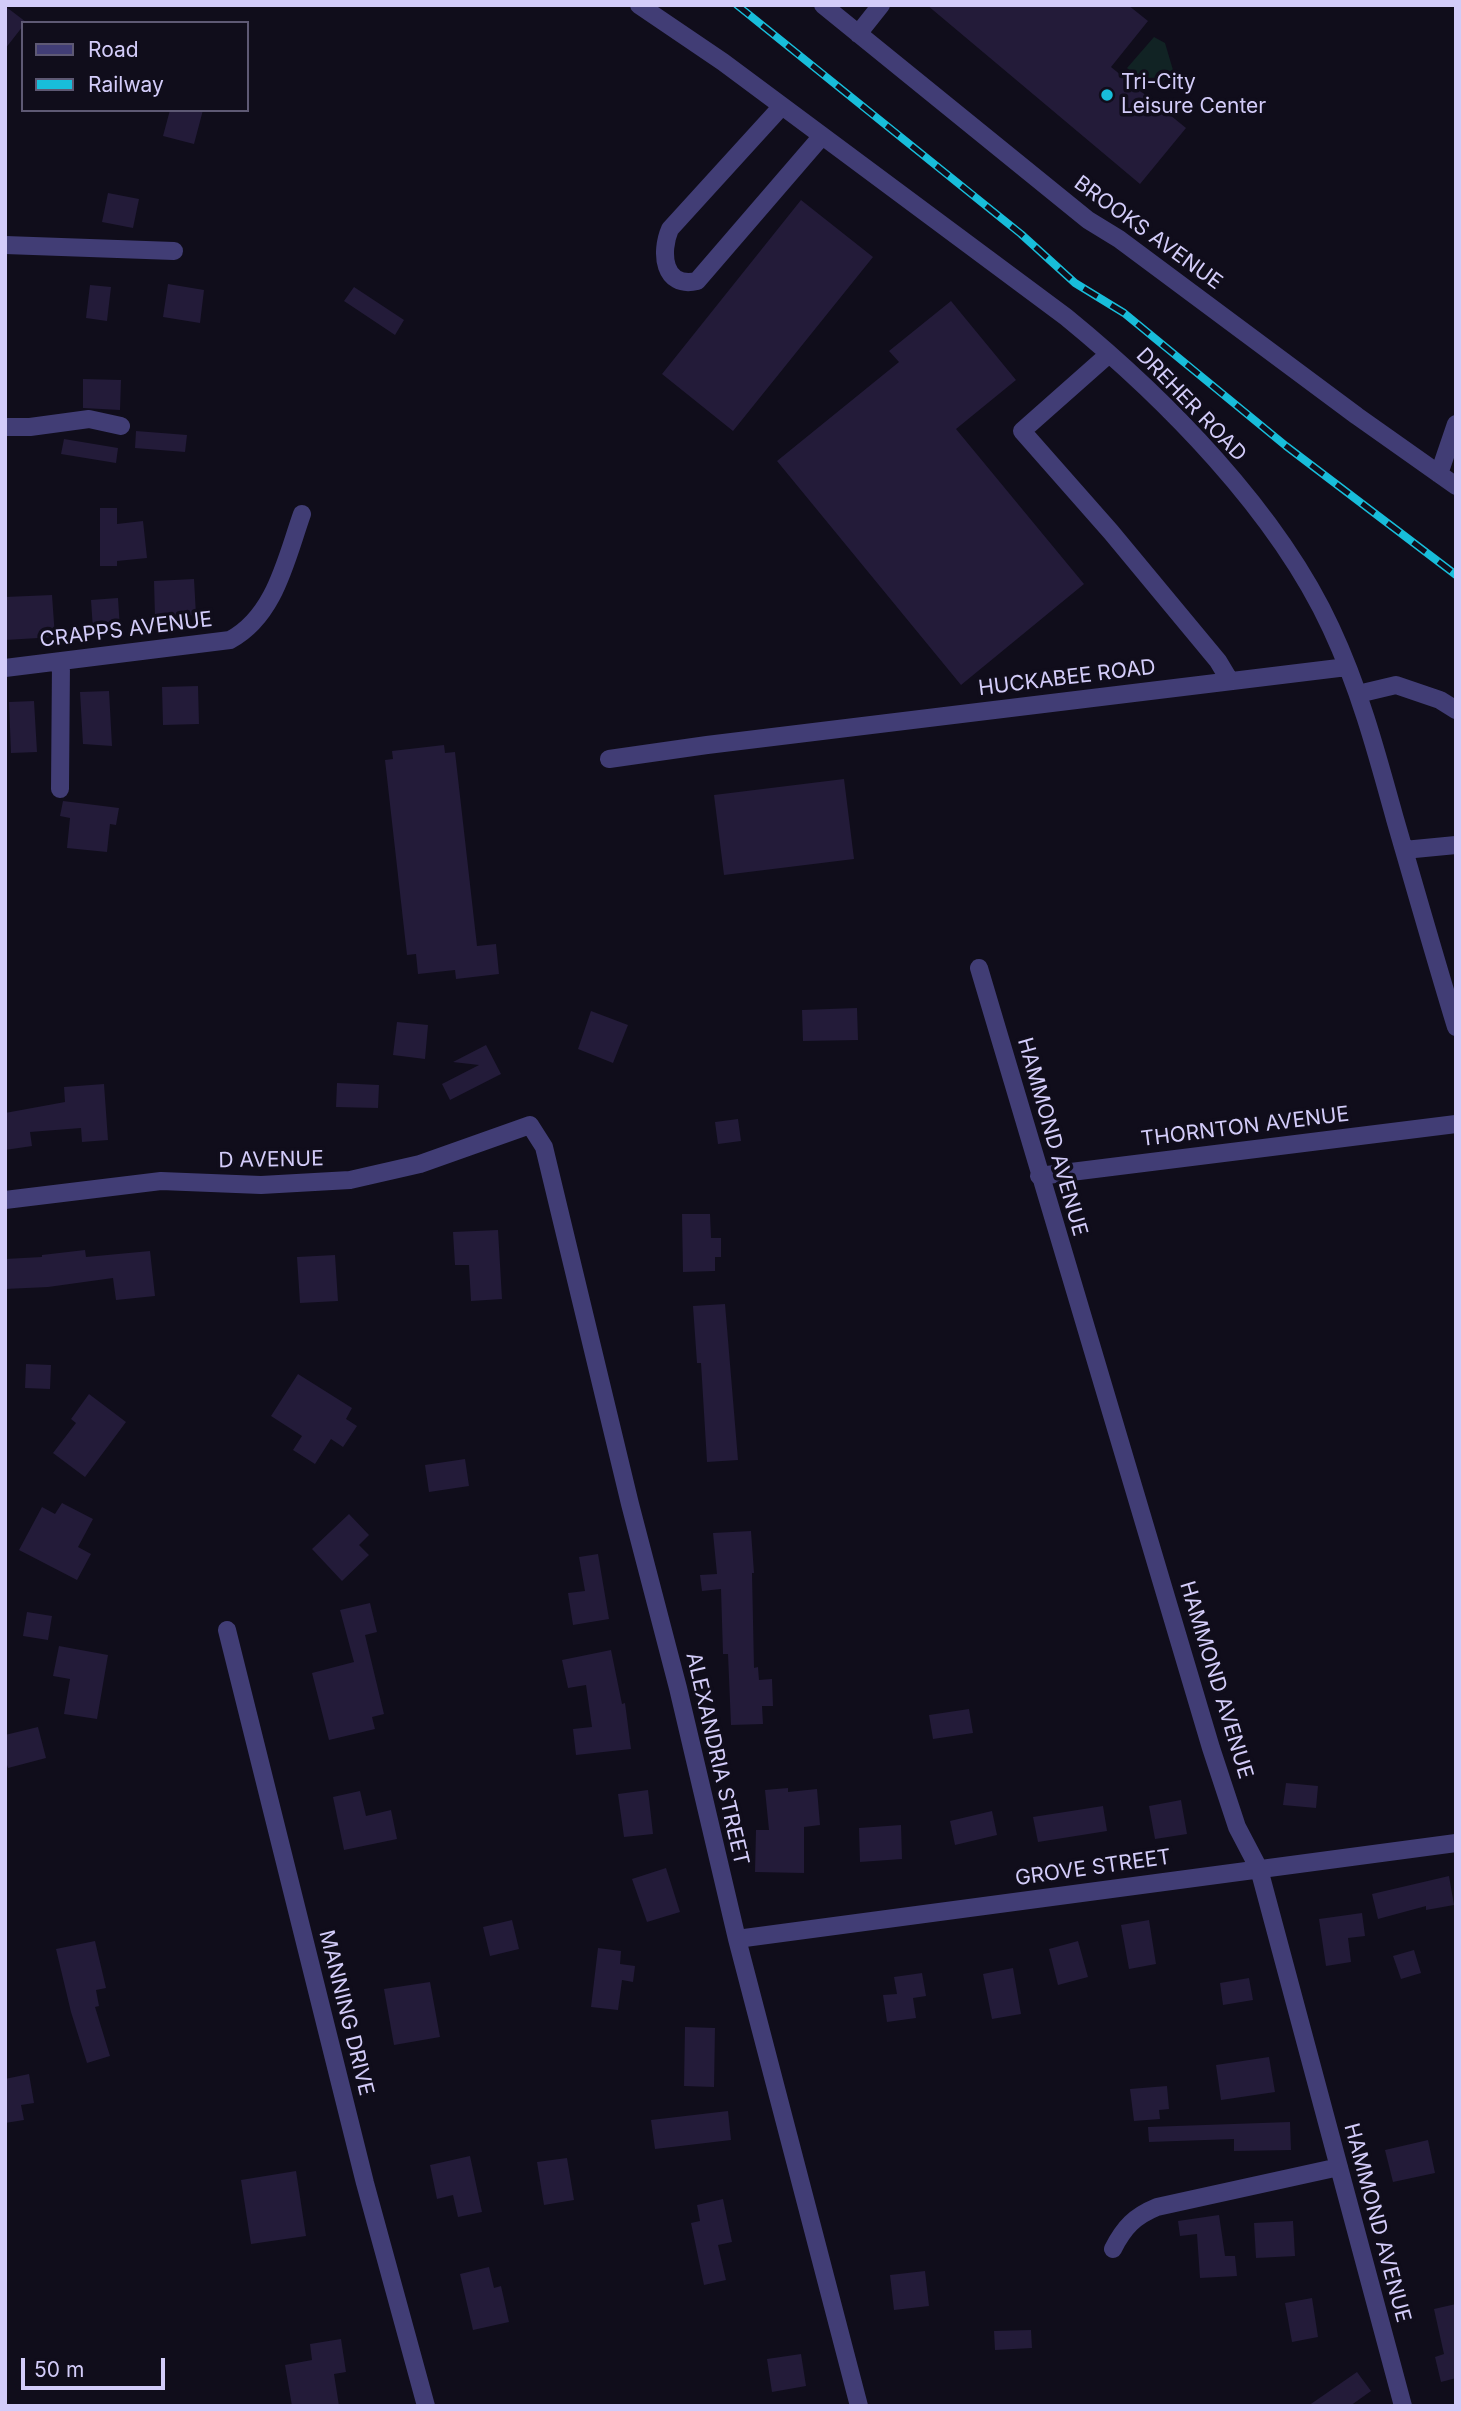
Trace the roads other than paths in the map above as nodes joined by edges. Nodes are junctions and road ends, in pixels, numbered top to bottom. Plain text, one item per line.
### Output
1 (639, 5) edge
2 (823, 5) edge
3 (881, 5) edge
4 (858, 34) junction
5 (782, 106) junction
6 (822, 136) junction
7 (5, 245) edge
8 (174, 251) dead end
9 (1109, 354) junction
10 (1456, 424) edge
11 (121, 426) dead end
12 (5, 427) edge
13 (1439, 474) junction
14 (1456, 486) edge
15 (302, 514) dead end
16 (61, 661) junction
17 (1347, 667) junction
18 (5, 668) edge
19 (1230, 681) junction
20 (1359, 694) junction
21 (1456, 710) edge
22 (609, 759) dead end
23 (60, 789) dead end
24 (1456, 845) edge
25 (1404, 850) junction
26 (979, 968) dead end
27 (1456, 1027) edge
28 (1456, 1124) edge
29 (530, 1125) joint
30 (1039, 1175) junction
31 (5, 1200) edge
32 (227, 1630) dead end
33 (1456, 1843) edge
34 (1259, 1869) junction
35 (737, 1939) junction
36 (1339, 2166) junction
37 (1113, 2249) dead end
38 (426, 2406) edge
39 (859, 2406) edge
40 (1403, 2406) edge

1 - 5 street, DREHER ROAD
2 - 4 street, BROOKS AVENUE
3 - 4 street
4 - 13 street, BROOKS AVENUE
5 - 6 street, DREHER ROAD
5 - 6 street
6 - 9 street, DREHER ROAD
7 - 8 street
9 - 17 street, DREHER ROAD
9 - 19 street
10 - 13 street
11 - 12 street
13 - 14 street, BROOKS AVENUE
15 - 16 street, CRAPPS AVENUE
16 - 18 street, CRAPPS AVENUE
16 - 23 street
17 - 19 street, HUCKABEE ROAD
17 - 20 street, DREHER ROAD
19 - 22 street, HUCKABEE ROAD
20 - 21 street
20 - 25 street, DREHER ROAD
24 - 25 street
25 - 27 street, DREHER ROAD
26 - 30 street, HAMMOND AVENUE
28 - 30 street, THORNTON AVENUE
29 - 31 street, D AVENUE
29 - 35 street, ALEXANDRIA STREET
30 - 34 street, HAMMOND AVENUE
32 - 38 street, MANNING DRIVE
33 - 34 street, GROVE STREET
34 - 35 street, GROVE STREET
34 - 36 street, HAMMOND AVENUE
35 - 39 street, ALEXANDRIA STREET
36 - 37 street
36 - 40 street, HAMMOND AVENUE

